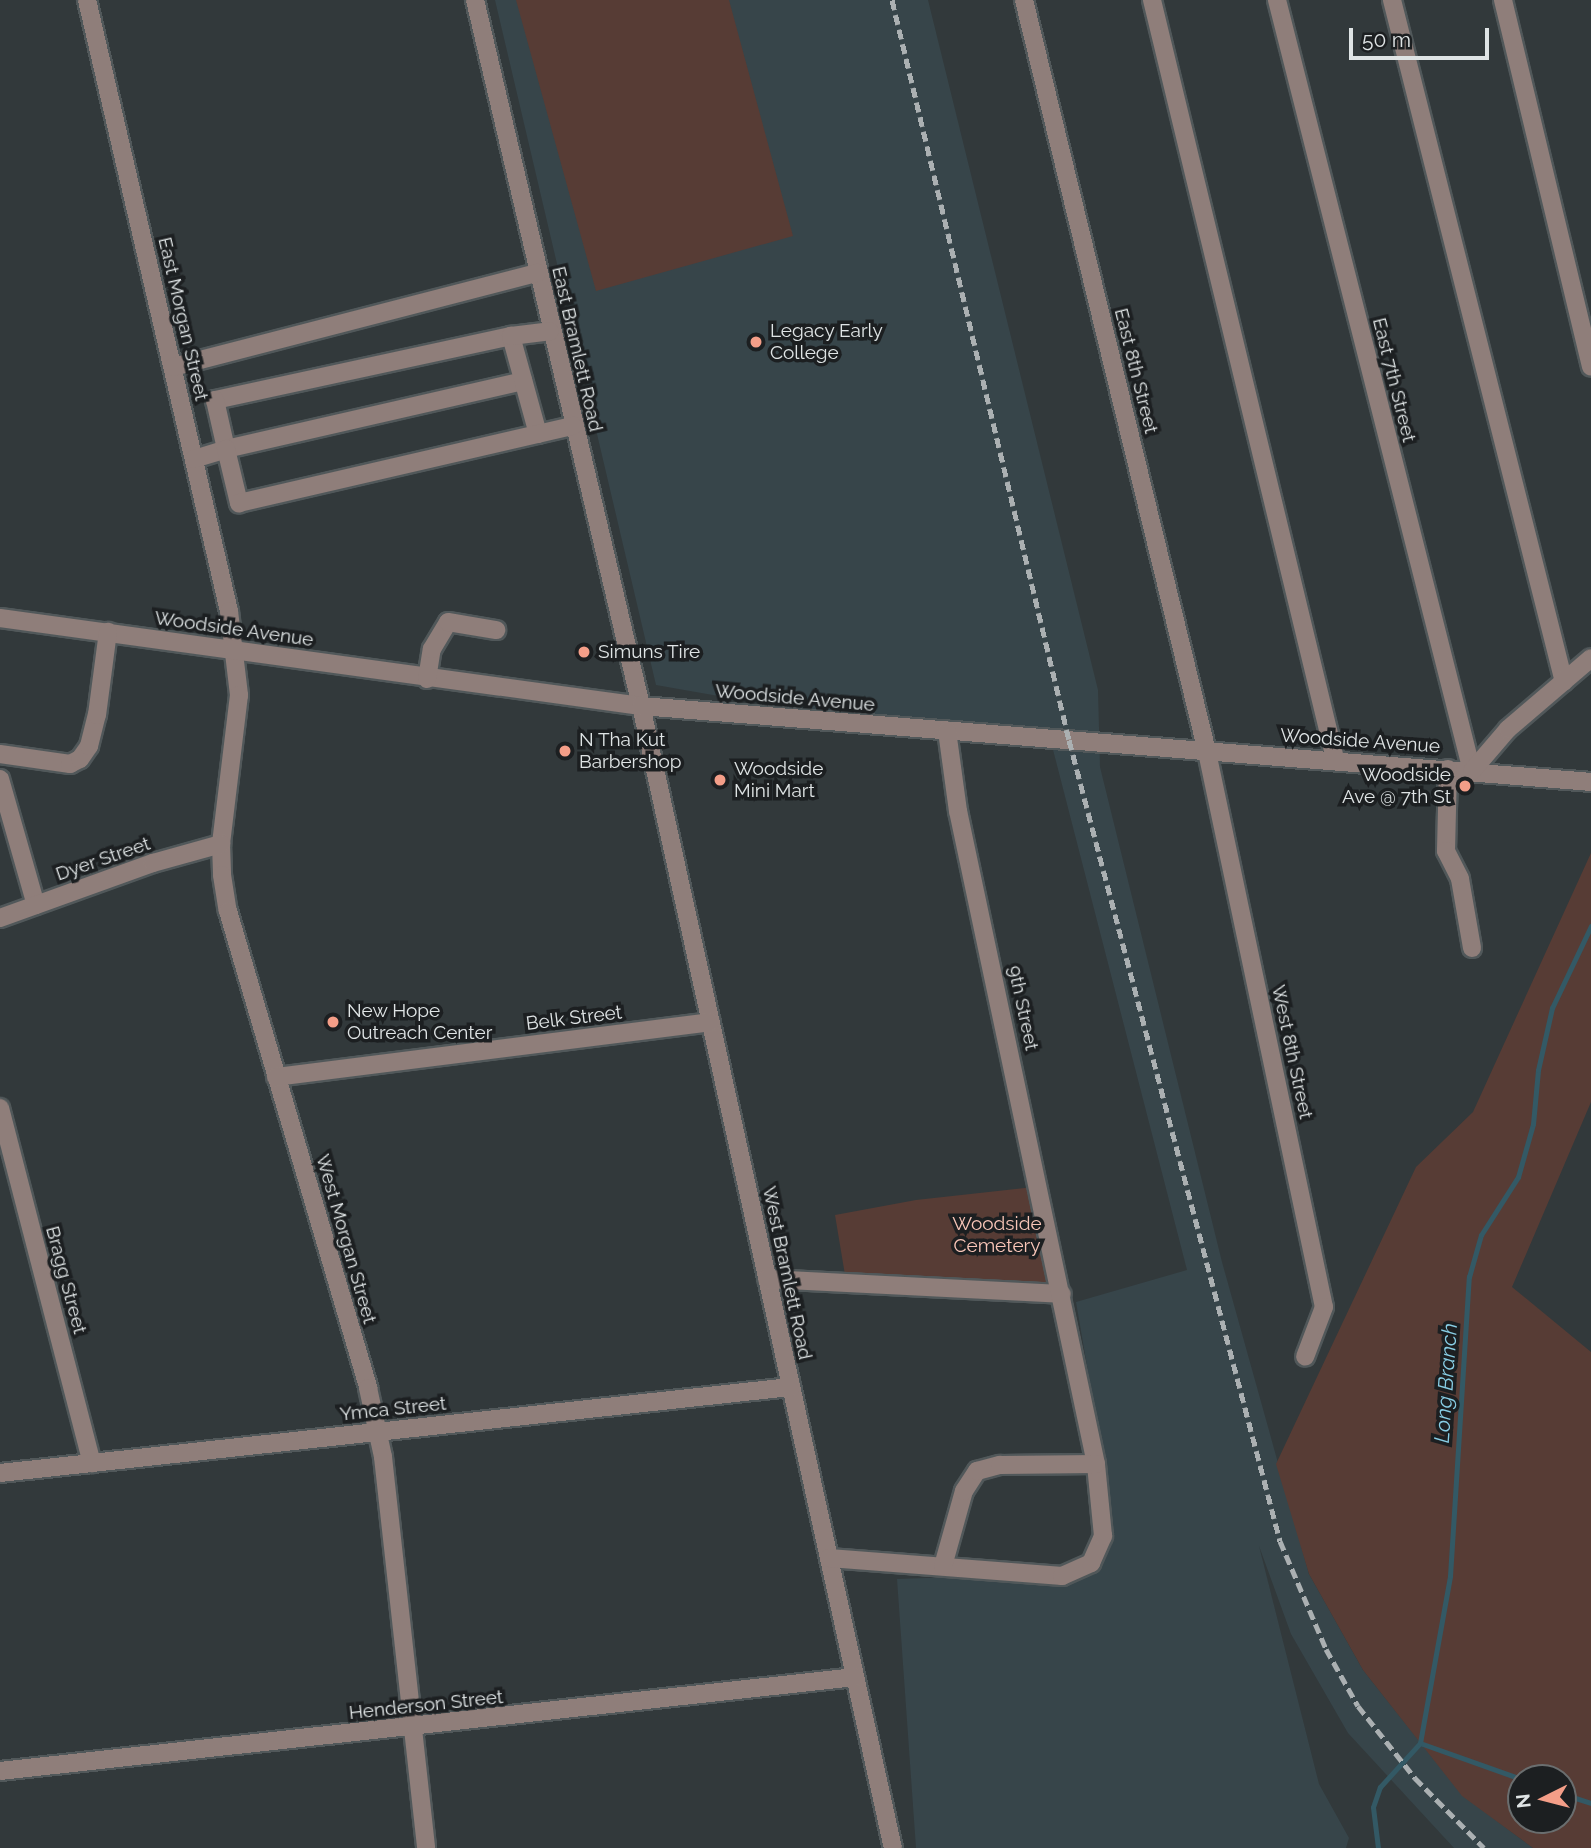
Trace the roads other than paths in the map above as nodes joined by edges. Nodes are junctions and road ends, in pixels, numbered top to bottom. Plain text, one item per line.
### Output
1 (87, 0) edge
2 (475, 0) edge
3 (1024, 0) edge
4 (1152, 0) edge
5 (1277, 0) edge
6 (1392, 0) edge
7 (1503, 0) edge
8 (537, 273) junction
9 (550, 331) junction
10 (511, 336) junction
11 (173, 367) junction
12 (1591, 367) edge
13 (523, 381) junction
14 (573, 426) junction
15 (538, 434) junction
16 (226, 449) junction
17 (194, 458) junction
18 (0, 618) edge
19 (496, 630) dead end
20 (108, 632) junction
21 (233, 649) junction
22 (1591, 658) edge
23 (427, 680) junction
24 (1564, 682) junction
25 (641, 706) junction
26 (947, 731) junction
27 (1207, 752) junction
28 (0, 754) edge
29 (1335, 758) junction
30 (1448, 769) junction
31 (1472, 771) junction
32 (0, 779) edge
33 (1591, 782) edge
34 (221, 844) junction
35 (36, 905) junction
36 (0, 918) edge
37 (1472, 948) dead end
38 (711, 1022) junction
39 (276, 1077) junction
40 (0, 1108) edge
41 (767, 1279) junction
42 (1062, 1294) junction
43 (1305, 1357) dead end
44 (791, 1387) junction
45 (377, 1432) junction
46 (92, 1463) junction
47 (1096, 1464) junction
48 (0, 1473) edge
49 (830, 1558) junction
50 (943, 1566) junction
51 (855, 1677) junction
52 (414, 1728) junction
53 (0, 1771) edge
54 (426, 1848) edge
55 (893, 1848) edge

1 - 11 street, East Morgan Street
2 - 8 street, East Bramlett Road
3 - 27 street, East 8th Street
4 - 29 street
5 - 31 street, East 7th Street
6 - 24 street
7 - 12 street
8 - 9 street, East Bramlett Road
8 - 11 street
9 - 10 street
9 - 14 street, East Bramlett Road
10 - 13 street
10 - 16 street
11 - 17 street, East Morgan Street
13 - 15 street
13 - 16 street
14 - 15 street
14 - 25 street, East Bramlett Road
15 - 16 street
16 - 17 street
17 - 21 street, East Morgan Street
18 - 20 street, Woodside Avenue
19 - 23 street
20 - 21 street, Woodside Avenue
20 - 28 street
21 - 23 street, Woodside Avenue
21 - 34 street, West Morgan Street
22 - 24 street
23 - 25 street, Woodside Avenue
24 - 31 street
25 - 26 street, Woodside Avenue
25 - 38 street, West Bramlett Road
26 - 27 street, Woodside Avenue
26 - 42 street, 9th Street
27 - 29 street, Woodside Avenue
27 - 43 street, West 8th Street
29 - 30 street, Woodside Avenue
30 - 31 street, Woodside Avenue
30 - 37 street
31 - 33 street, Woodside Avenue
32 - 35 street
34 - 35 street, Dyer Street
34 - 39 street, West Morgan Street
35 - 36 street, Dyer Street
38 - 39 street, Belk Street
38 - 41 street, West Bramlett Road
39 - 45 street, West Morgan Street
40 - 46 street, Bragg Street
41 - 42 street
41 - 44 street, West Bramlett Road
42 - 47 street, 9th Street
44 - 45 street, Ymca Street
44 - 49 street, West Bramlett Road
45 - 46 street, Ymca Street
45 - 52 street, West Morgan Street
46 - 48 street, Ymca Street
47 - 50 street
47 - 50 street, 9th Street
49 - 50 street, 9th Street
49 - 51 street, West Bramlett Road
51 - 52 street, Henderson Street
51 - 55 street, West Bramlett Road
52 - 53 street, Henderson Street
52 - 54 street, West Morgan Street

